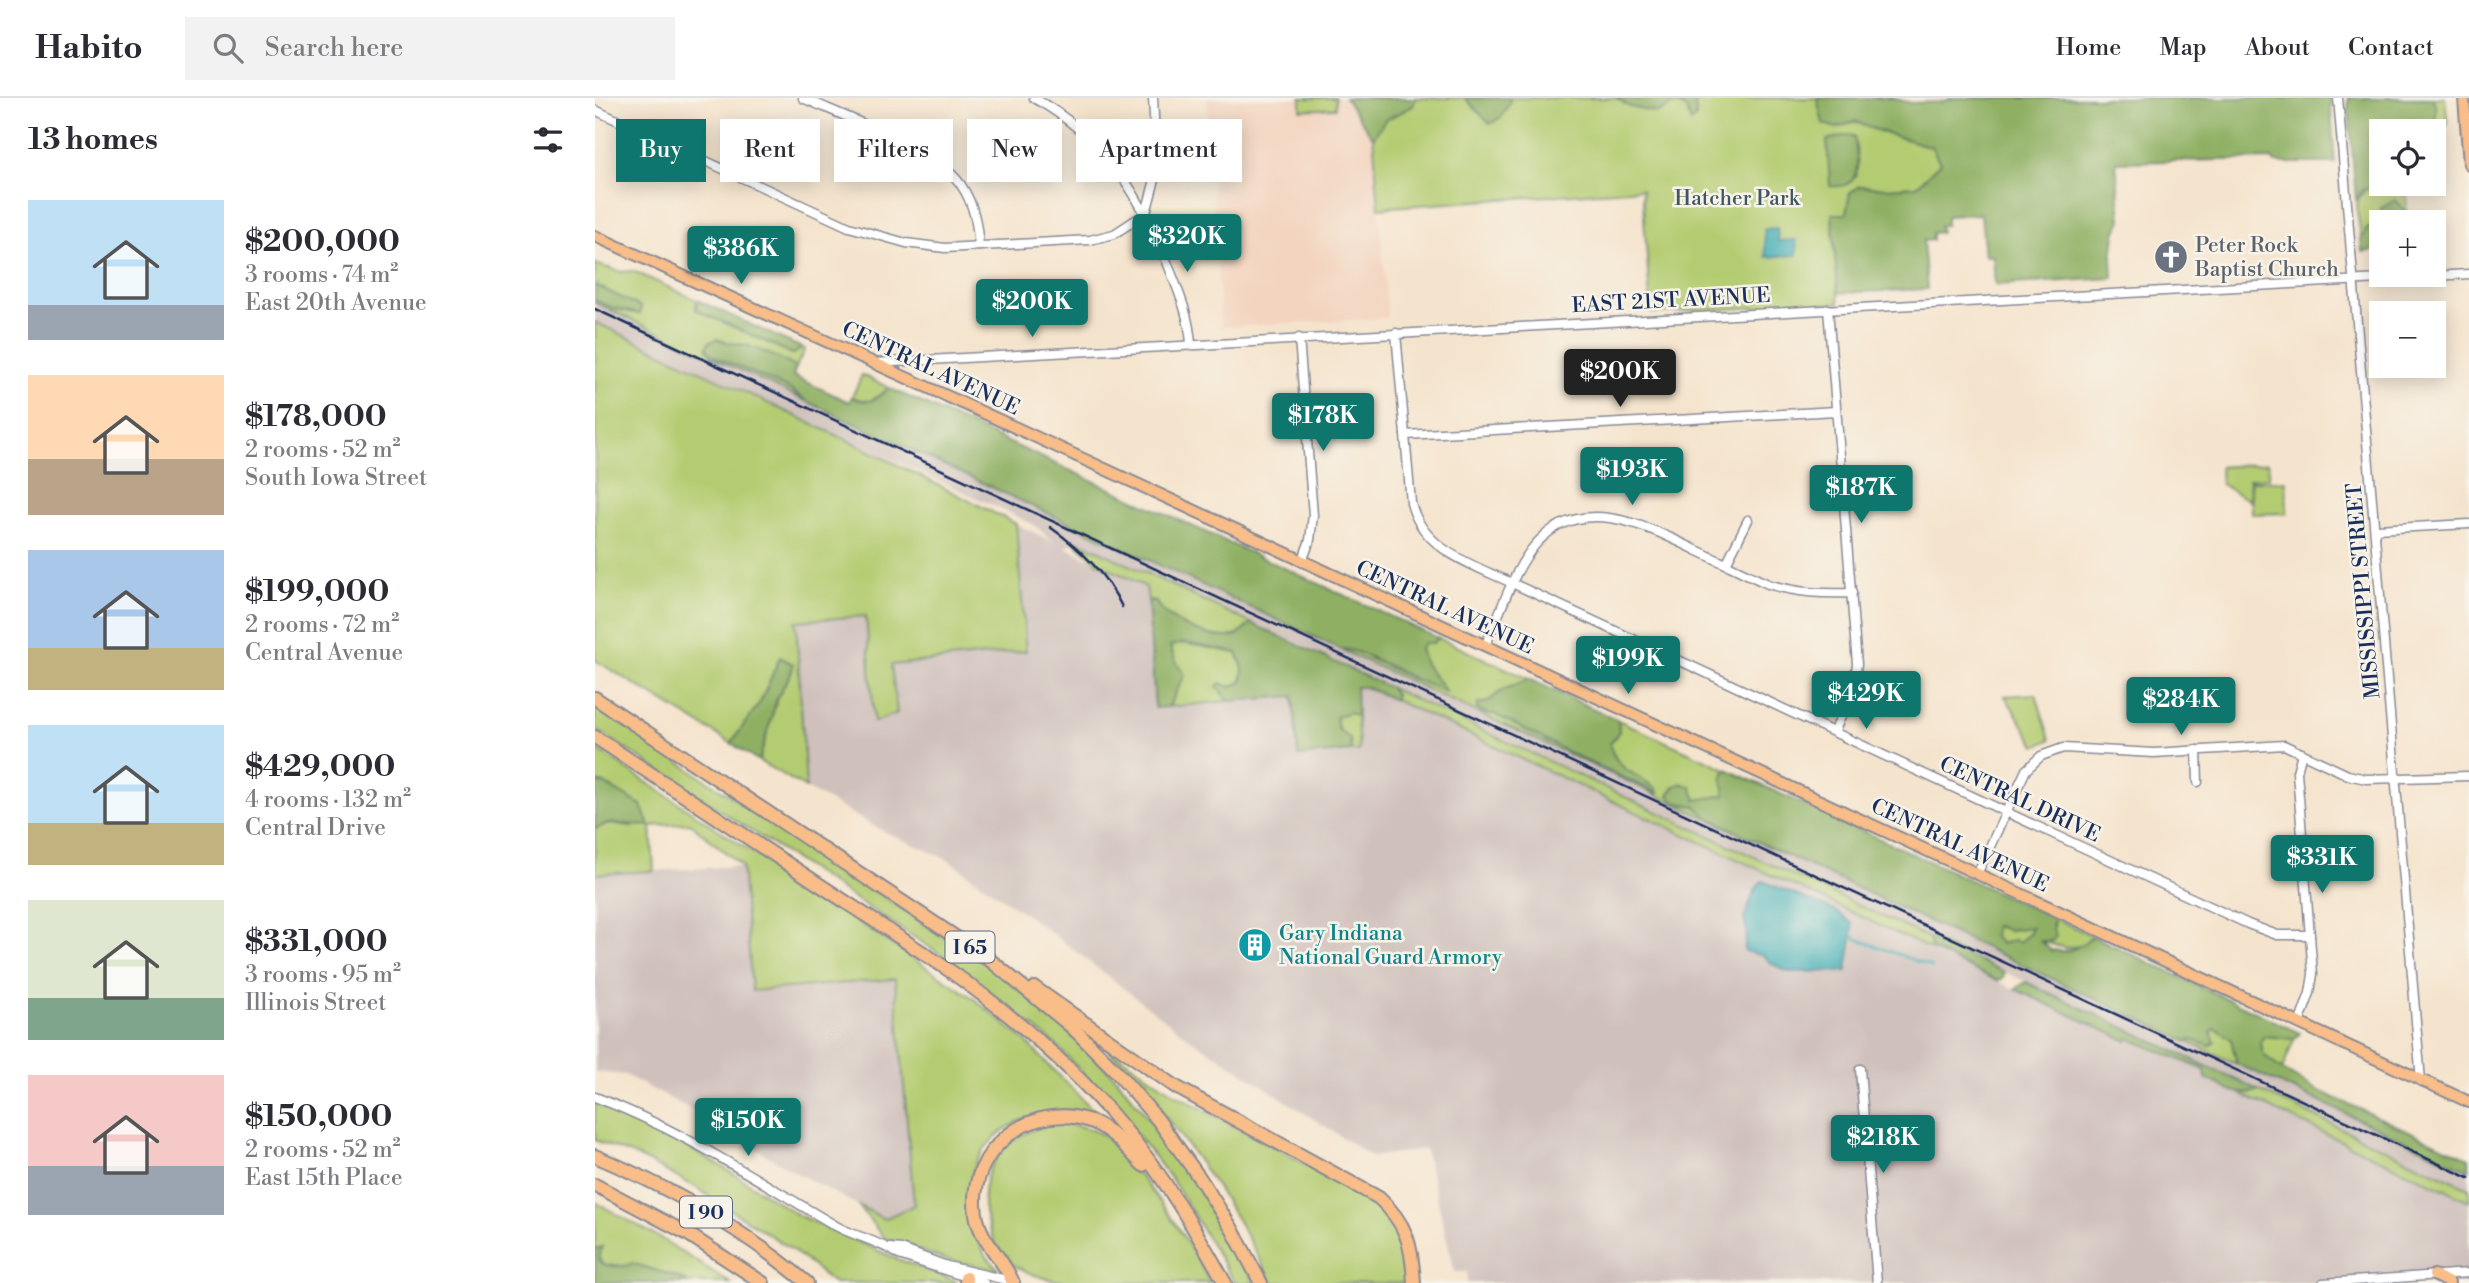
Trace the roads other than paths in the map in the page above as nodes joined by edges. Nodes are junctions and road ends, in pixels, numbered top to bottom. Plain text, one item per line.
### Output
1 (803, 98) edge
2 (1034, 98) edge
3 (1153, 98) edge
4 (2338, 98) edge
5 (2464, 98) edge
6 (595, 110) edge
7 (2469, 164) edge
8 (1146, 213) junction
9 (595, 236) edge
10 (979, 246) junction
11 (2469, 274) edge
12 (2353, 280) junction
13 (1828, 309) junction
14 (1396, 333) junction
15 (1299, 338) junction
16 (1191, 345) junction
17 (874, 363) junction
18 (1836, 411) junction
19 (1405, 435) junction
20 (1748, 520) dead end
21 (2469, 524) edge
22 (2376, 529) junction
23 (1302, 562) junction
24 (1726, 564) junction
25 (1514, 584) junction
26 (1852, 593) junction
27 (1485, 646) junction
28 (595, 698) edge
29 (1834, 732) junction
30 (595, 737) edge
31 (2197, 750) junction
32 (2302, 754) junction
33 (2469, 776) edge
34 (2396, 779) junction
35 (2198, 782) dead end
36 (2005, 812) junction
37 (1977, 874) junction
38 (2310, 935) junction
39 (990, 960) junction
40 (2299, 1024) junction
41 (1860, 1069) dead end
42 (2421, 1081) junction
43 (595, 1097) edge
44 (2469, 1102) edge
45 (595, 1156) edge
46 (595, 1185) edge
47 (1177, 1201) junction
48 (890, 1248) junction
49 (2469, 1273) edge
50 (2434, 1275) junction
51 (966, 1280) edge
52 (759, 1281) edge
53 (807, 1283) edge
54 (984, 1283) edge
55 (1015, 1283) edge
56 (1225, 1283) edge
57 (1261, 1283) edge
58 (1414, 1283) edge
59 (1877, 1283) edge
60 (2323, 1283) edge
61 (2449, 1283) edge

1 - 10 street
2 - 8 street
3 - 8 street
4 - 12 street, MISSISSIPPI STREET
5 - 7 main road
6 - 10 street
8 - 10 street
8 - 16 street
9 - 17 main road, CENTRAL AVENUE
11 - 12 street, EAST 21ST AVENUE
12 - 13 street, EAST 21ST AVENUE
12 - 22 street, MISSISSIPPI STREET
13 - 14 street, EAST 21ST AVENUE
13 - 18 street
14 - 15 street, EAST 21ST AVENUE
14 - 19 street
15 - 16 street, EAST 21ST AVENUE
15 - 23 street
16 - 17 street, EAST 21ST AVENUE
17 - 23 main road, CENTRAL AVENUE
18 - 19 street
18 - 26 street
19 - 25 street, CENTRAL DRIVE
20 - 24 street
21 - 22 street
22 - 34 street, MISSISSIPPI STREET
23 - 27 main road, CENTRAL AVENUE
24 - 25 street
24 - 26 street
25 - 27 street
25 - 29 street, CENTRAL DRIVE
26 - 29 street
27 - 37 main road, CENTRAL AVENUE
28 - 39 highway, I 65
29 - 36 street, CENTRAL DRIVE
30 - 47 highway, I 65
31 - 32 street
31 - 35 street
31 - 36 street
32 - 34 street
32 - 38 street
33 - 34 street
34 - 42 street, MISSISSIPPI STREET
36 - 37 street
36 - 38 street, CENTRAL DRIVE
37 - 40 main road, CENTRAL AVENUE
38 - 40 street
39 - 57 highway, I 65
39 - 58 highway
40 - 42 main road, CENTRAL AVENUE
41 - 59 street
42 - 44 main road, CENTRAL AVENUE
43 - 48 street
45 - 53 highway, I 90
46 - 52 highway, I 90
47 - 55 highway
47 - 56 highway, I 65
48 - 51 street
48 - 55 street
49 - 50 street
50 - 60 street
50 - 61 main road
51 - 54 street

